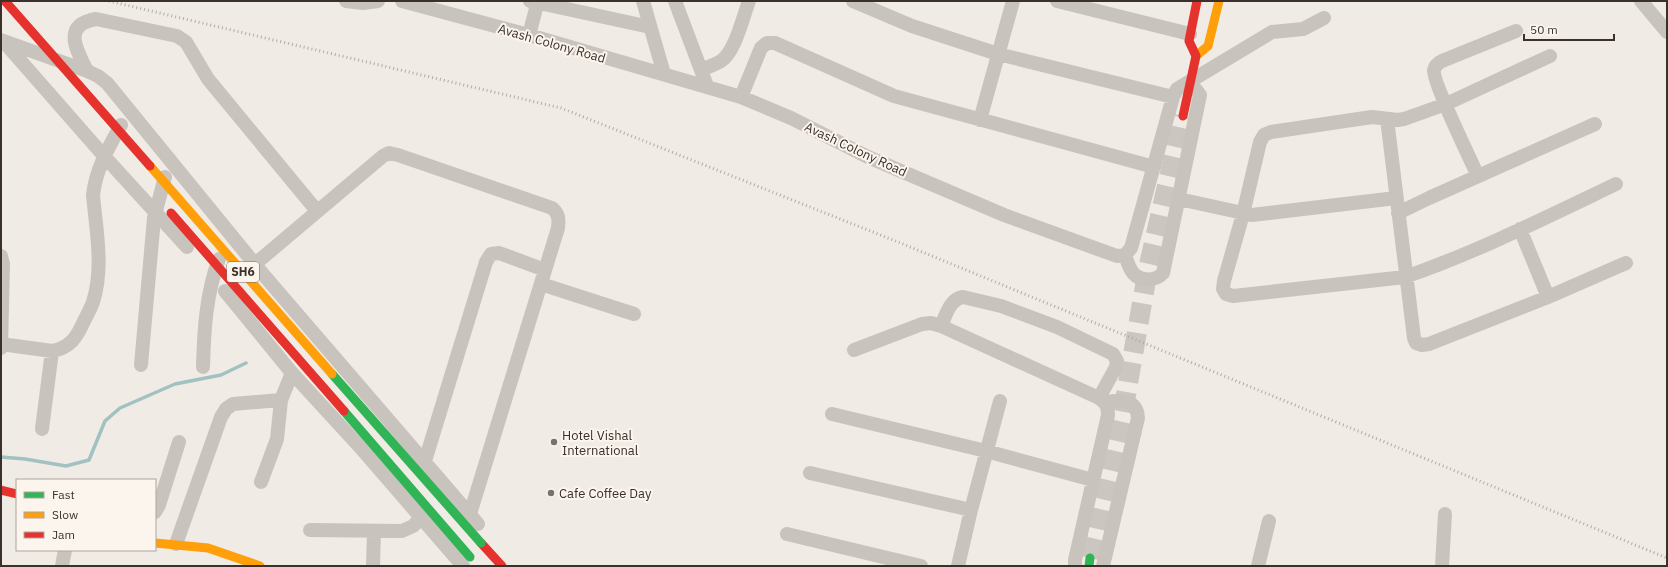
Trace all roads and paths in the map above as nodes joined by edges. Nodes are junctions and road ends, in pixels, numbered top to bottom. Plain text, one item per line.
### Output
1 (5, 1) edge
2 (346, 1) edge
3 (378, 1) edge
4 (402, 1) edge
5 (643, 1) edge
6 (675, 1) edge
7 (749, 1) edge
8 (853, 1) edge
9 (1013, 1) edge
10 (1057, 1) edge
11 (1197, 1) edge
12 (1219, 1) edge
13 (1642, 1) edge
14 (535, 2) edge
15 (1324, 18) dead end
16 (650, 27) junction
17 (1516, 31) dead end
18 (1667, 32) edge
19 (1190, 34) junction
20 (529, 35) junction
21 (6, 38) edge
22 (998, 54) junction
23 (1196, 56) junction
24 (1550, 56) dead end
25 (41, 63) dead end
26 (700, 70) junction
27 (87, 71) junction
28 (664, 74) junction
29 (1190, 82) junction
30 (707, 86) junction
31 (740, 97) junction
32 (1173, 97) junction
33 (1446, 104) junction
34 (131, 112) junction
35 (1183, 116) tunnel mouth
36 (1387, 119) junction
37 (980, 120) junction
38 (1595, 124) dead end
39 (104, 135) dead end
40 (119, 153) dead end
41 (104, 156) junction
42 (172, 163) junction
43 (1154, 167) junction
44 (1478, 176) junction
45 (1616, 184) dead end
46 (151, 190) dead end
47 (1396, 198) junction
48 (1179, 199) junction
49 (317, 211) junction
50 (155, 213) junction
51 (1398, 213) junction
52 (1243, 214) junction
53 (1520, 229) junction
54 (229, 232) junction
55 (1125, 255) junction
56 (1, 256) edge
57 (1626, 262) dead end
58 (255, 264) junction
59 (545, 270) junction
60 (213, 275) junction
61 (1405, 278) junction
62 (541, 284) junction
63 (1548, 297) junction
64 (634, 314) dead end
65 (941, 326) junction
66 (1, 344) edge
67 (1, 348) edge
68 (854, 350) dead end
69 (52, 351) junction
70 (141, 365) dead end
71 (203, 367) dead end
72 (292, 374) junction
73 (281, 400) junction
74 (1000, 400) dead end
75 (1102, 400) junction
76 (832, 414) dead end
77 (42, 430) dead end
78 (179, 442) dead end
79 (986, 451) junction
80 (425, 461) junction
81 (810, 473) dead end
82 (1093, 480) junction
83 (261, 482) dead end
84 (1, 490) edge
85 (16, 494) edge
86 (156, 510) edge
87 (971, 510) junction
88 (470, 514) junction
89 (1445, 514) dead end
90 (421, 518) junction
91 (1269, 521) dead end
92 (310, 530) dead end
93 (374, 531) junction
94 (787, 534) dead end
95 (156, 543) edge
96 (176, 544) junction
97 (65, 551) edge
98 (466, 561) edge
99 (62, 566) edge
100 (260, 566) edge
101 (373, 566) edge
102 (478, 566) edge
103 (502, 566) edge
104 (921, 566) edge
105 (958, 566) edge
106 (1075, 566) edge
107 (1103, 566) edge
108 (1258, 566) edge
109 (1442, 566) edge

1 - 103 main road, SH6, bridge
2 - 3 street
4 - 20 street, Avash Colony Road
5 - 16 street
6 - 26 street
7 - 26 street
8 - 22 street
9 - 22 street
10 - 19 street
11 - 19 main road
12 - 23 main road
13 - 18 street
14 - 16 street
14 - 20 street
15 - 29 street
16 - 28 street
17 - 33 street
19 - 23 main road
20 - 28 street, Avash Colony Road
21 - 25 main road
21 - 27 street
21 - 41 street
22 - 32 street
22 - 37 street
23 - 29 main road
24 - 33 street
26 - 30 street
27 - 34 street
27 - 49 street
28 - 30 street, Avash Colony Road
29 - 32 street
29 - 35 main road
29 - 48 street
30 - 31 street, Avash Colony Road
31 - 37 street
31 - 55 street, Avash Colony Road
32 - 43 street
33 - 36 street
33 - 44 street
34 - 41 street
34 - 42 street
36 - 47 street
36 - 52 street
37 - 43 street
38 - 44 street
39 - 40 main road
41 - 50 street
41 - 69 street
42 - 50 street
42 - 54 street
43 - 55 street
44 - 51 street
45 - 53 street
46 - 98 main road, SH6, bridge
47 - 51 street
47 - 52 street
48 - 52 street
48 - 55 street
49 - 58 street
49 - 59 street
50 - 60 street
50 - 70 street
51 - 61 street
52 - 61 street
53 - 61 street
53 - 63 street
54 - 58 street
54 - 60 street
56 - 66 street
57 - 63 street
58 - 80 street
59 - 62 street
59 - 80 street
60 - 71 street
60 - 72 street
61 - 63 street
62 - 64 street
62 - 88 street
65 - 68 street
65 - 75 street
65 - 75 street
66 - 67 street
66 - 69 street
69 - 77 street
72 - 73 street
72 - 90 street
73 - 83 street
73 - 96 street
74 - 79 street
75 - 82 street
75 - 107 street
76 - 79 street
78 - 86 street
79 - 82 street
79 - 87 street
80 - 88 street
81 - 87 street
82 - 106 street
84 - 85 main road
87 - 105 street
88 - 103 street
89 - 109 street
90 - 93 street
90 - 98 street
91 - 108 street
92 - 93 street
93 - 101 street
94 - 104 street
95 - 96 main road
96 - 100 main road
97 - 99 street
98 - 102 main road, SH6

